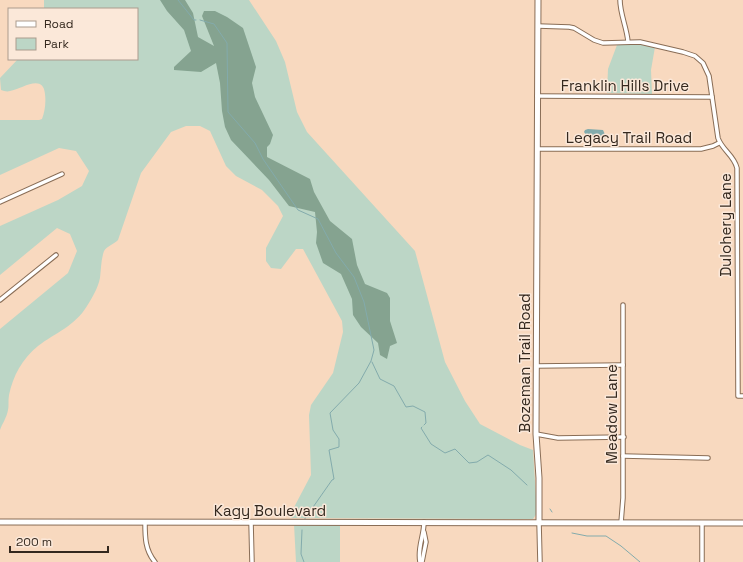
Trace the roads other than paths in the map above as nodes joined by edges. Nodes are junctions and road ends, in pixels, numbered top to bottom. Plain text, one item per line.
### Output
1 (538, 0) edge
2 (620, 0) edge
3 (538, 26) junction
4 (628, 42) junction
5 (537, 96) junction
6 (712, 97) junction
7 (720, 143) junction
8 (537, 149) junction
9 (62, 174) dead end
10 (0, 202) edge
11 (56, 255) dead end
12 (0, 300) edge
13 (623, 304) dead end
14 (623, 365) junction
15 (536, 366) junction
16 (743, 396) edge
17 (536, 434) junction
18 (624, 437) junction
19 (623, 456) junction
20 (708, 458) dead end
21 (0, 522) edge
22 (145, 522) junction
23 (251, 522) junction
24 (424, 522) junction
25 (539, 522) junction
26 (621, 523) junction
27 (702, 523) junction
28 (743, 523) edge
29 (155, 562) edge
30 (252, 562) edge
31 (421, 562) edge
32 (540, 562) edge
33 (702, 562) edge

1 - 3 main road, Bozeman Trail Road
2 - 4 street
3 - 4 street
3 - 5 main road, Bozeman Trail Road
4 - 6 street
5 - 6 street, Franklin Hills Drive
5 - 8 main road, Bozeman Trail Road
6 - 7 street
7 - 8 street, Legacy Trail Road
7 - 16 street, Dulohery Lane
8 - 15 main road, Bozeman Trail Road
9 - 10 street
11 - 12 street
13 - 14 street, Meadow Lane
14 - 15 street
14 - 18 street, Meadow Lane
15 - 17 main road, Bozeman Trail Road
17 - 18 street
17 - 25 main road, Bozeman Trail Road
18 - 19 street, Meadow Lane
19 - 20 street
19 - 26 street, Meadow Lane
21 - 22 main road, Kagy Boulevard
22 - 23 main road, Kagy Boulevard
22 - 29 street
23 - 24 main road, Kagy Boulevard
23 - 30 street
24 - 25 main road, Kagy Boulevard
24 - 31 street
25 - 26 main road
25 - 32 street
26 - 27 main road
27 - 28 main road
27 - 33 street

